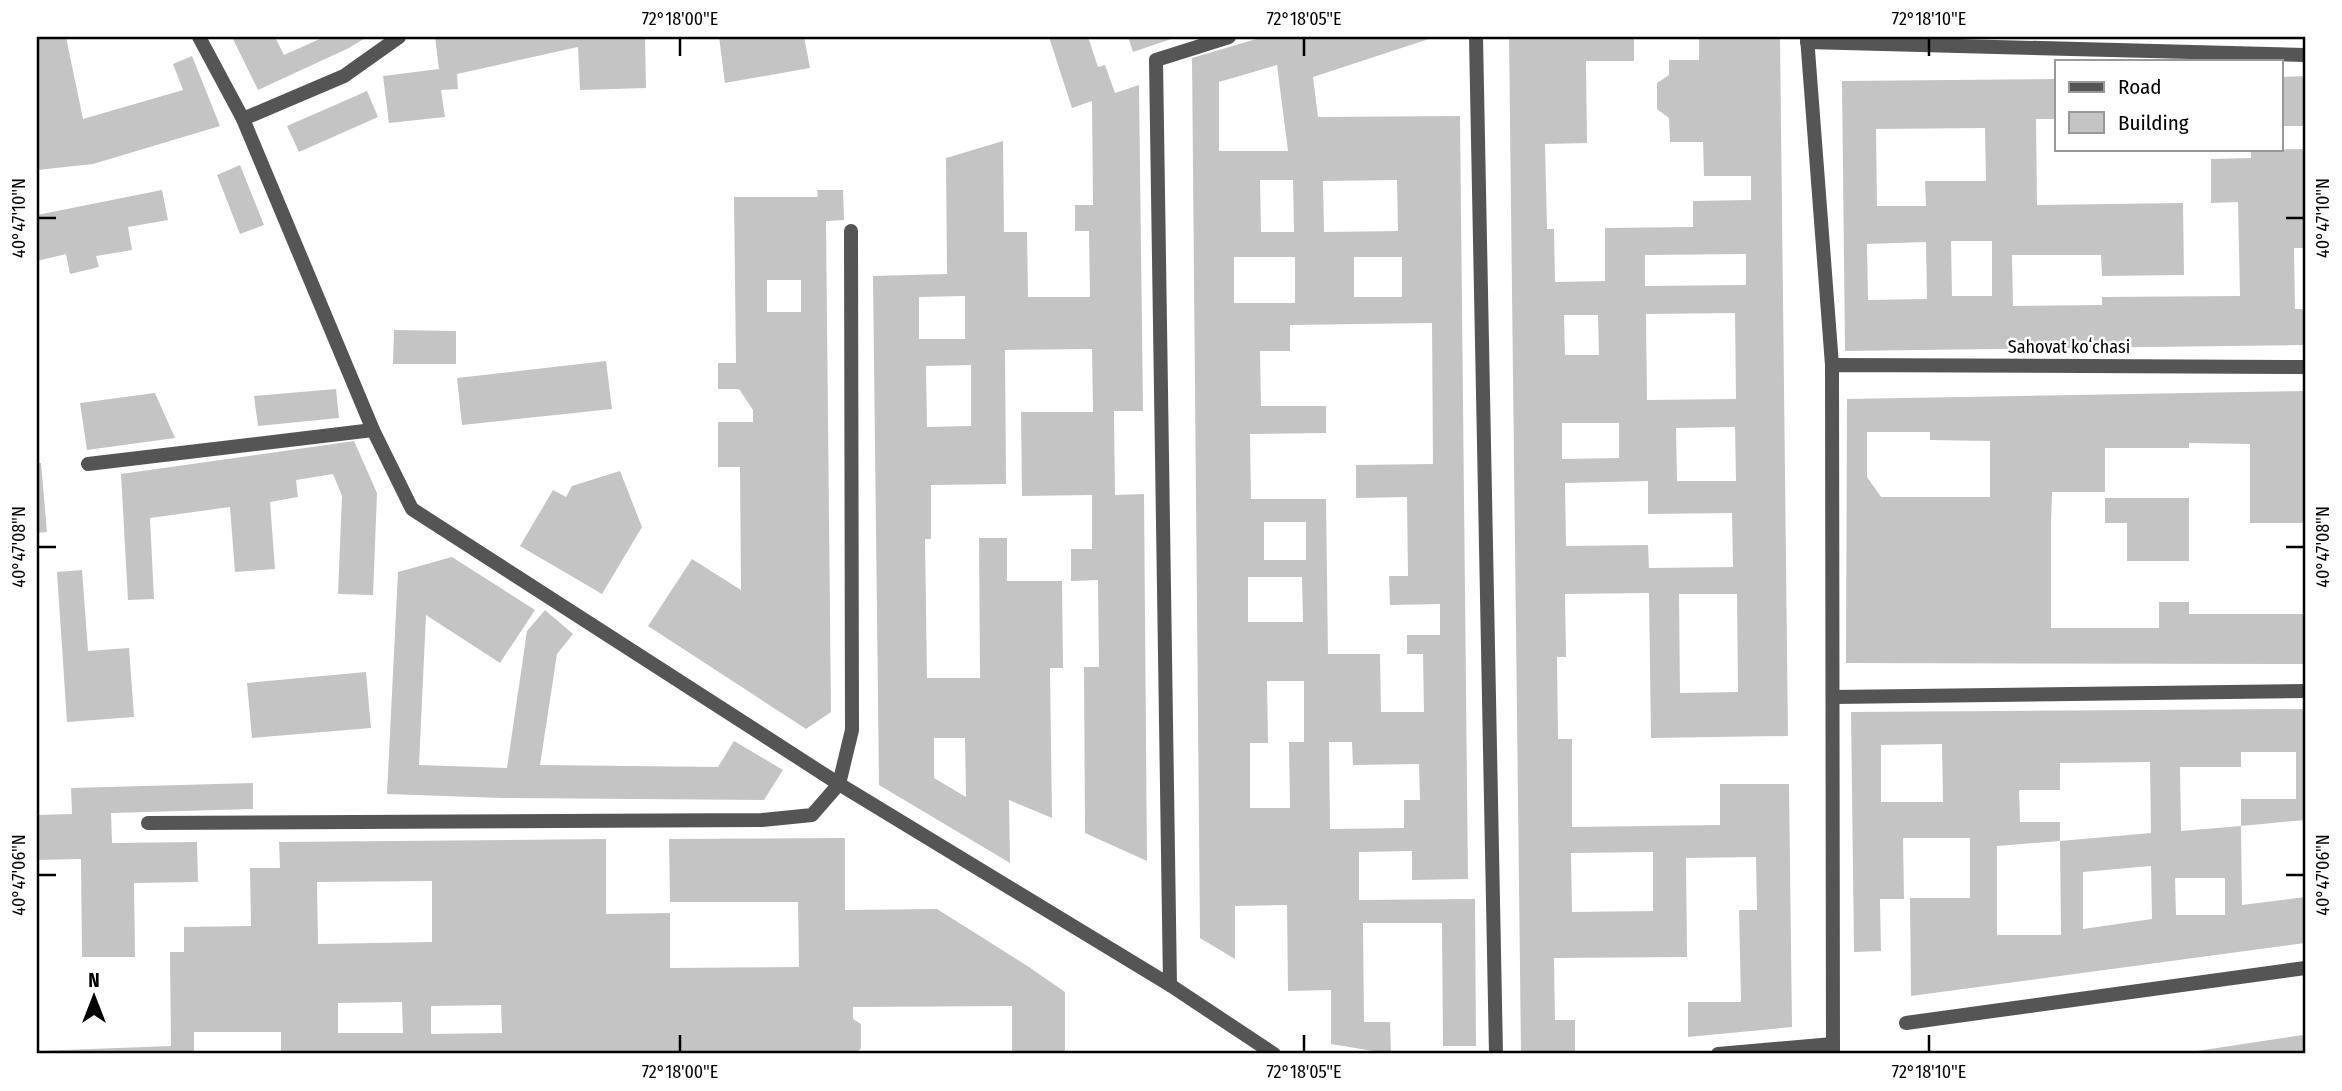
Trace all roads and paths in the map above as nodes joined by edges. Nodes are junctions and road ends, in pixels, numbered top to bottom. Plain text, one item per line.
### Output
1 (199, 37) edge
2 (399, 37) edge
3 (1228, 37) edge
4 (1476, 37) edge
5 (1807, 40) edge
6 (2305, 55) edge
7 (243, 119) junction
8 (851, 231) dead end
9 (1832, 365) junction
10 (2305, 367) edge
11 (373, 430) junction
12 (88, 464) dead end
13 (2305, 691) edge
14 (1833, 697) junction
15 (839, 784) junction
16 (148, 823) dead end
17 (2305, 968) edge
18 (1170, 985) junction
19 (1906, 1023) dead end
20 (1833, 1049) edge
21 (1275, 1054) edge
22 (1496, 1054) edge
23 (1718, 1054) edge

1 - 7 street
2 - 7 street
3 - 18 street
4 - 22 street
5 - 6 street
5 - 9 street
7 - 11 street
8 - 15 street
9 - 10 street, Sahovat koʻchasi
9 - 14 street
11 - 12 street
11 - 15 street
13 - 14 street
14 - 20 street
15 - 16 street
15 - 18 street
17 - 19 street
18 - 21 street
20 - 23 street

